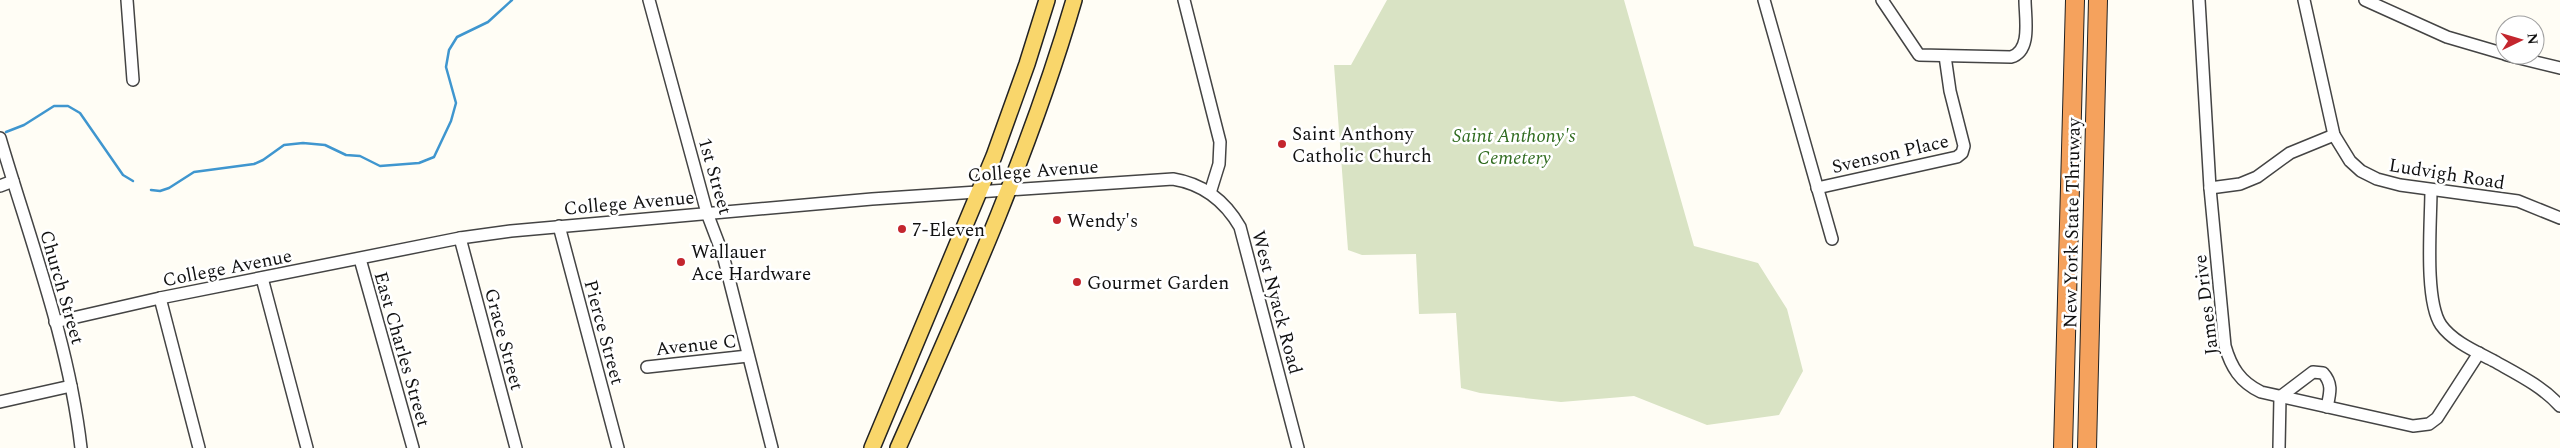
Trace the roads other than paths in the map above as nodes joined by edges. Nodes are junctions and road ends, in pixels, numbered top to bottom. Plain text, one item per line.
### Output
1 (128, 0) edge
2 (649, 0) edge
3 (1047, 0) edge
4 (1074, 0) edge
5 (1184, 0) edge
6 (1764, 0) edge
7 (1882, 0) edge
8 (2025, 0) edge
9 (2075, 0) edge
10 (2098, 0) edge
11 (2199, 0) edge
12 (2304, 0) edge
13 (2365, 0) edge
14 (2495, 52) edge
15 (1945, 56) junction
16 (2545, 64) edge
17 (2560, 68) edge
18 (133, 80) dead end
19 (2334, 135) junction
20 (0, 138) edge
21 (12, 181) junction
22 (0, 186) edge
23 (1817, 188) junction
24 (2210, 188) junction
25 (1009, 189) junction
26 (2431, 190) junction
27 (980, 191) junction
28 (1210, 193) junction
29 (707, 213) junction
30 (2560, 218) edge
31 (558, 226) junction
32 (460, 238) junction
33 (1832, 239) dead end
34 (360, 259) junction
35 (262, 278) junction
36 (160, 298) junction
37 (55, 322) junction
38 (2479, 353) junction
39 (748, 356) junction
40 (647, 366) dead end
41 (71, 386) junction
42 (2280, 397) junction
43 (0, 402) edge
44 (2560, 406) edge
45 (2327, 407) junction
46 (80, 448) edge
47 (199, 448) edge
48 (307, 448) edge
49 (413, 448) edge
50 (516, 448) edge
51 (618, 448) edge
52 (772, 448) edge
53 (872, 448) edge
54 (898, 448) edge
55 (1298, 448) edge
56 (2063, 448) edge
57 (2086, 448) edge
58 (2279, 448) edge

1 - 18 street
2 - 29 street, 1st Street
3 - 27 main road
4 - 25 main road
5 - 28 street
6 - 23 street
7 - 15 street
8 - 15 street
9 - 56 highway, New York State Thruway
10 - 57 highway, New York State Thruway
11 - 24 street, James Drive
12 - 19 street, Ludvigh Road
13 - 14 street
15 - 23 street, Svenson Place
16 - 17 street
19 - 24 street
19 - 26 street, Ludvigh Road
20 - 21 street, Church Street
21 - 22 street
21 - 37 street, Church Street
23 - 33 street
24 - 42 street, James Drive
25 - 27 street, College Avenue
25 - 28 street, College Avenue
25 - 54 main road
26 - 30 street, Ludvigh Road
26 - 38 street
27 - 29 street, College Avenue
27 - 53 main road
28 - 55 street, West Nyack Road
29 - 31 street, College Avenue
29 - 39 street, 1st Street
31 - 32 street, College Avenue
31 - 51 street, Pierce Street
32 - 34 street, College Avenue
32 - 50 street, Grace Street
34 - 35 street, College Avenue
34 - 49 street, East Charles Street
35 - 36 street, College Avenue
35 - 48 street
36 - 37 street, College Avenue
36 - 47 street
37 - 41 street, Church Street
38 - 44 street
38 - 45 street, James Drive
39 - 40 street, Avenue C
39 - 52 street, 1st Street
41 - 43 street
41 - 46 street, Church Street
42 - 45 street, James Drive
42 - 45 street
42 - 58 street

